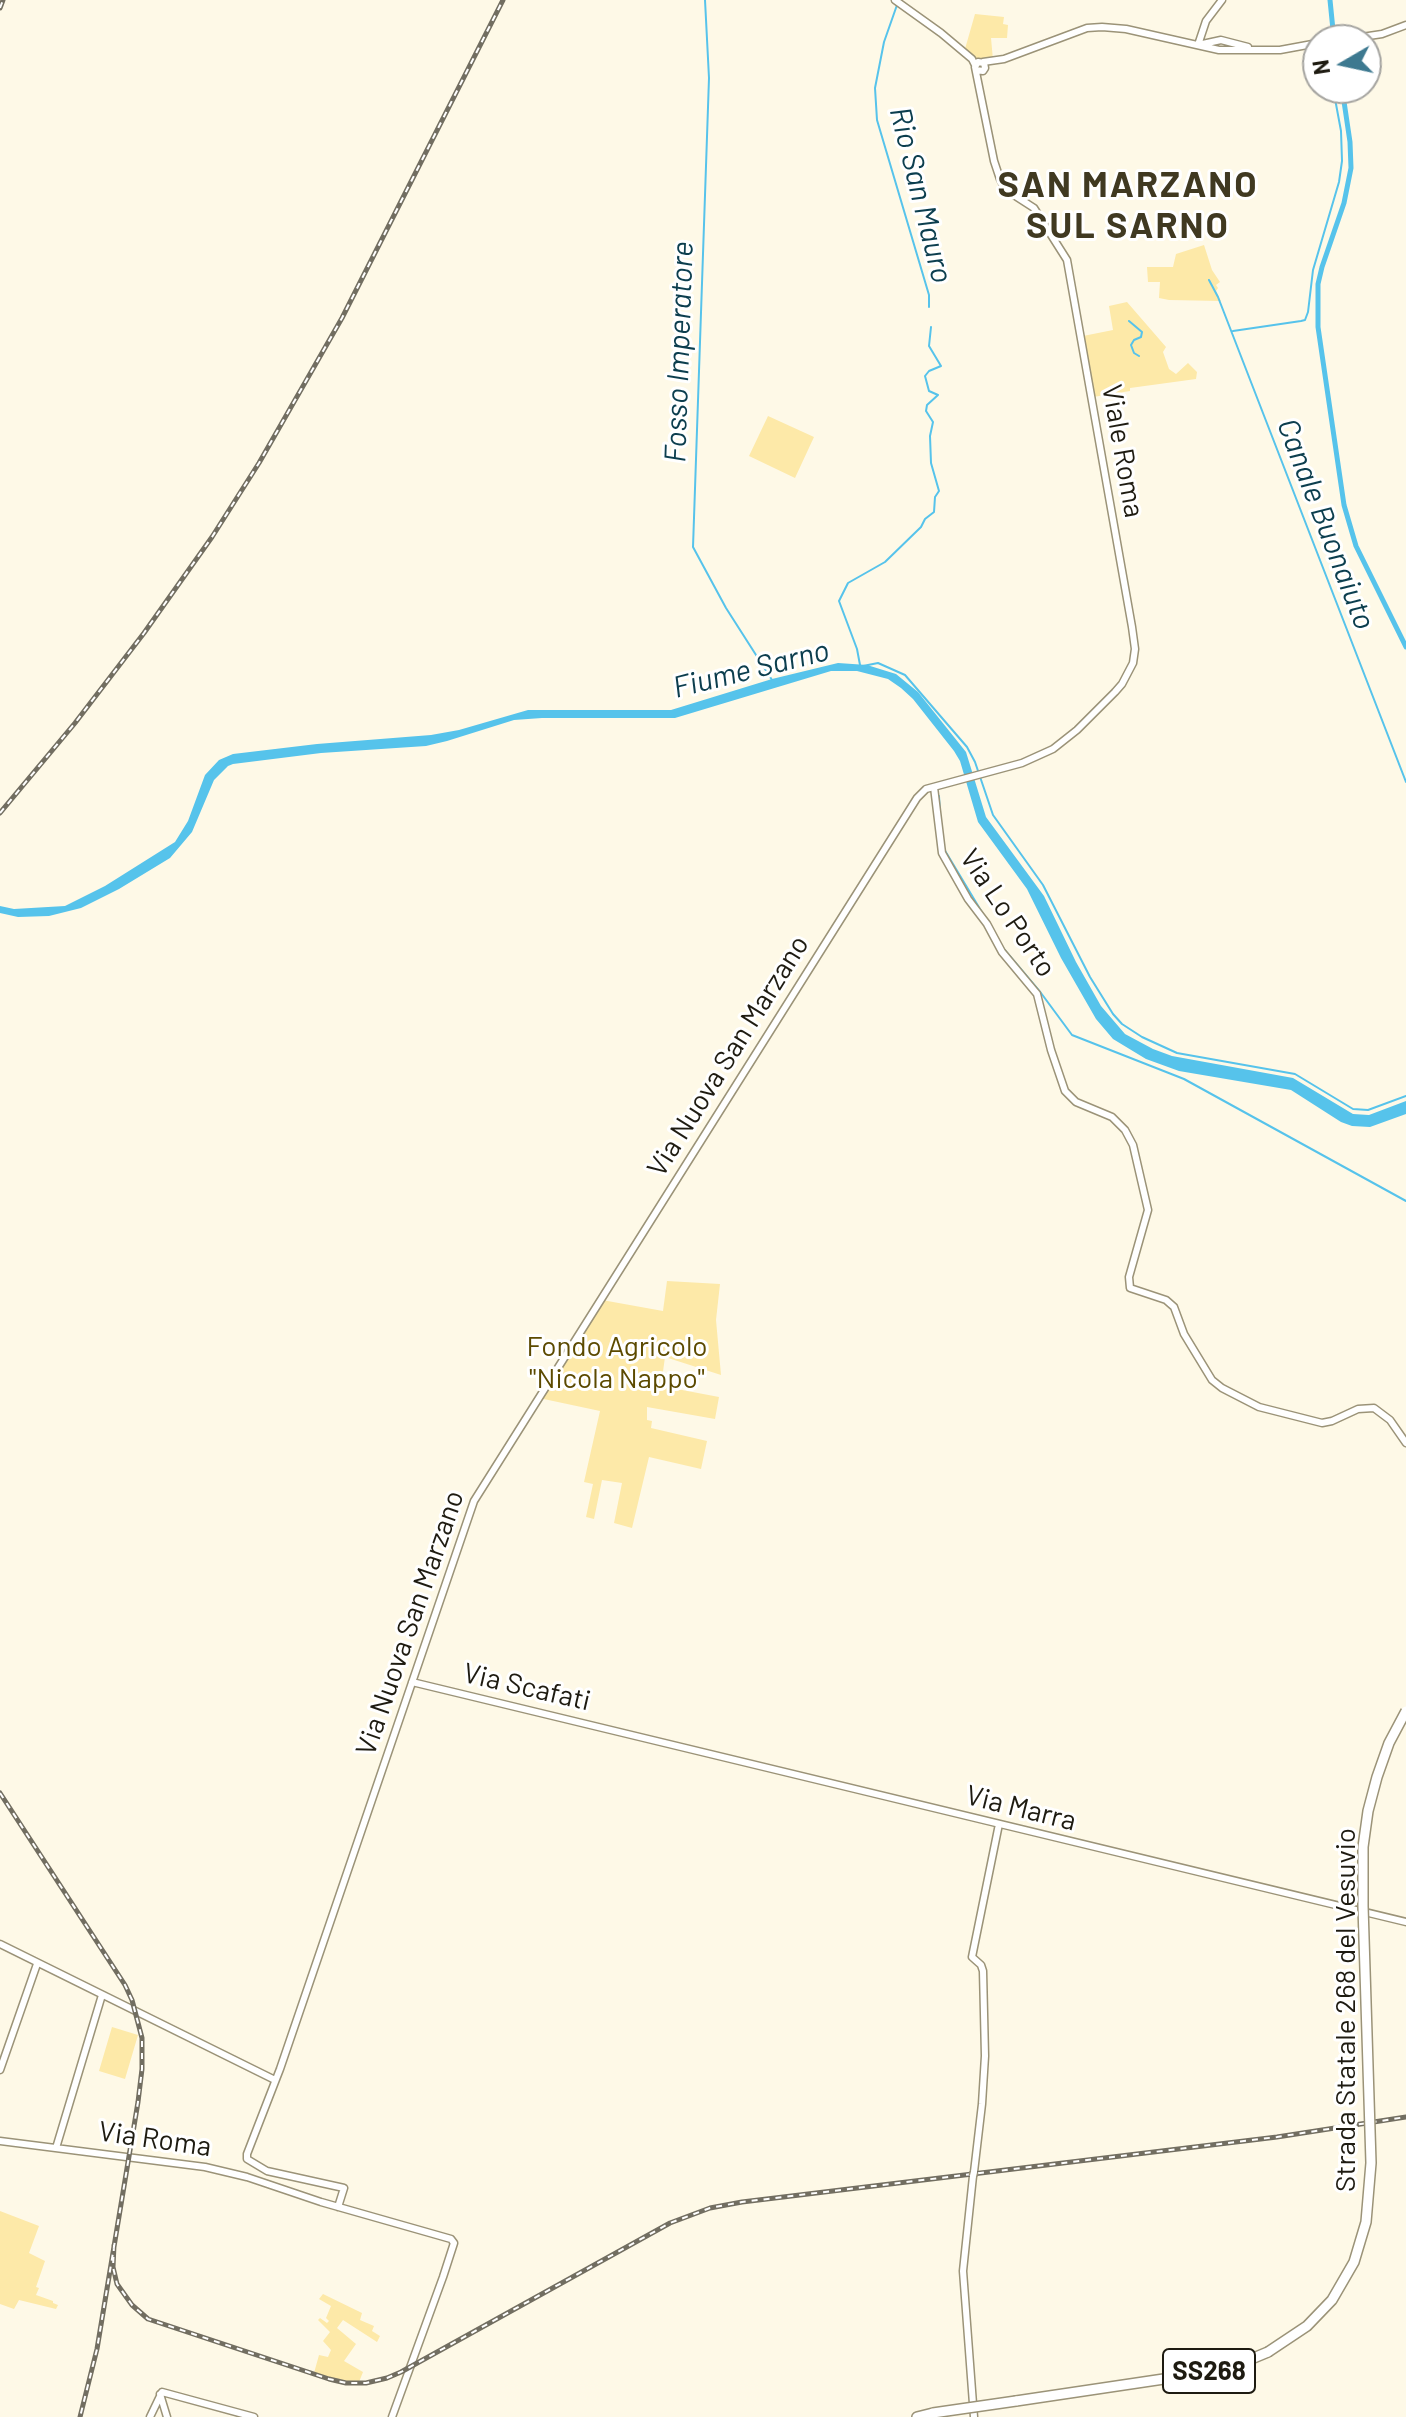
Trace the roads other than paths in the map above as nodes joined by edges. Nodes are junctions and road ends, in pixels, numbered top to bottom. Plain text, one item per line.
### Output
1 (1222, 0) edge
2 (898, 1) edge
3 (1406, 25) edge
4 (1382, 34) edge
5 (1200, 37) junction
6 (1223, 40) junction
7 (1198, 45) junction
8 (1211, 45) junction
9 (1302, 46) edge
10 (1223, 50) junction
11 (1255, 50) junction
12 (978, 66) junction
13 (934, 787) junction
14 (1406, 1443) edge
15 (412, 1682) junction
16 (1406, 1711) edge
17 (631, 1736) joint
18 (999, 1824) junction
19 (1404, 1922) edge
20 (0, 1944) edge
21 (37, 1964) junction
22 (102, 1995) junction
23 (0, 2070) edge
24 (275, 2080) junction
25 (0, 2141) edge
26 (56, 2148) junction
27 (338, 2207) junction
28 (161, 2395) junction
29 (150, 2417) edge
30 (167, 2417) edge
31 (254, 2417) edge
32 (392, 2417) edge
33 (917, 2417) edge
34 (974, 2417) edge

1 - 5 street
2 - 12 street
3 - 4 street
5 - 7 street
5 - 8 street
6 - 8 street
6 - 10 street
6 - 11 street
7 - 8 street
7 - 12 street
8 - 10 street
9 - 11 street
10 - 11 street
12 - 13 street, Viale Roma
13 - 14 street, Via Lo Porto
13 - 15 street, Via Nuova San Marzano
15 - 17 street, Via Scafati
15 - 24 street, Via Nuova San Marzano
16 - 33 highway, Strada Statale 268 del Vesuvio / SS268, bridge
17 - 18 street, Via Marra
18 - 19 street, Via Marra
18 - 34 street
20 - 21 street
21 - 22 street
21 - 23 street
22 - 24 street
22 - 26 street
24 - 27 street, Via Nuova San Marzano
25 - 26 street, Via Roma
26 - 27 street, Via Roma
27 - 32 street, Via Roma
28 - 29 street
28 - 30 street
28 - 31 street

